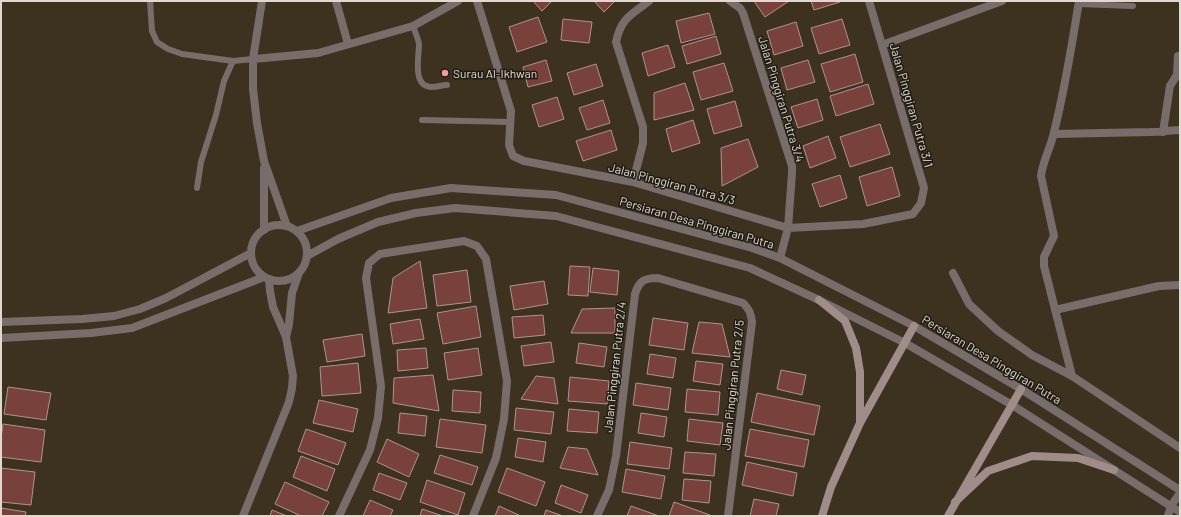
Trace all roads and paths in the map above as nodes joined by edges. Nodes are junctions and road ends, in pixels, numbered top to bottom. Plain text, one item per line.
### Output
1 (150, 1) edge
2 (262, 1) edge
3 (336, 1) edge
4 (458, 1) edge
5 (477, 1) edge
6 (649, 1) edge
7 (730, 1) edge
8 (869, 1) edge
9 (1002, 1) edge
10 (1079, 2) edge
11 (1133, 6) dead end
12 (413, 26) junction
13 (348, 44) junction
14 (882, 45) junction
15 (1178, 56) dead end
16 (253, 59) junction
17 (233, 61) junction
18 (447, 85) dead end
19 (422, 120) dead end
20 (510, 122) junction
21 (1180, 130) edge
22 (1163, 132) junction
23 (1054, 134) junction
24 (264, 161) junction
25 (633, 182) junction
26 (197, 188) dead end
27 (913, 214) joint
28 (287, 226) junction
29 (788, 228) junction
30 (264, 230) junction
31 (297, 231) junction
32 (251, 254) junction
33 (307, 256) junction
34 (780, 258) junction
35 (299, 273) junction
36 (953, 273) dead end
37 (267, 278) junction
38 (1180, 285) edge
39 (700, 291) joint
40 (819, 300) junction
41 (1055, 310) junction
42 (1, 322) edge
43 (914, 326) junction
44 (286, 337) junction
45 (1, 338) edge
46 (905, 343) junction
47 (1072, 376) junction
48 (1021, 389) junction
49 (1012, 405) junction
50 (860, 423) junction
51 (1180, 448) edge
52 (1114, 470) junction
53 (1180, 490) edge
54 (1180, 493) edge
55 (955, 502) junction
56 (1171, 506) junction
57 (1180, 512) edge
58 (243, 516) edge
59 (339, 516) edge
60 (473, 516) edge
61 (597, 516) edge
62 (728, 516) edge
63 (822, 516) edge
64 (948, 516) edge
65 (1168, 516) edge

1 - 17 lane
2 - 16 street
3 - 13 street
4 - 12 street
5 - 20 street, Jalan Pinggiran Putra 3/3
6 - 25 street
7 - 29 street, Jalan Pinggiran Putra 3/4
8 - 14 street, Jalan Pinggiran Putra 3/1
9 - 14 street
10 - 11 lane
10 - 23 street
12 - 13 street
12 - 18 lane
13 - 16 street
14 - 27 street, Jalan Pinggiran Putra 3/1
15 - 22 street
16 - 17 lane
16 - 24 street
17 - 26 lane
19 - 20 lane
20 - 25 street, Jalan Pinggiran Putra 3/3
21 - 22 street
22 - 23 street
23 - 41 street
24 - 28 street
24 - 30 street
25 - 29 street, Jalan Pinggiran Putra 3/3
27 - 29 street, Jalan Pinggiran Putra 3/3
28 - 30 street
28 - 31 street
29 - 34 street, Jalan Pinggiran Putra 3/4
30 - 32 street
31 - 33 street
31 - 34 street, Persiaran Desa Pinggiran Putra
32 - 37 street
32 - 42 street
33 - 35 street
33 - 40 street
34 - 43 street, Persiaran Desa Pinggiran Putra
35 - 37 street
35 - 44 street
36 - 47 street
37 - 44 street
37 - 45 street
38 - 41 street
39 - 61 street, Jalan Pinggiran Putra 2/4
39 - 62 street, Jalan Pinggiran Putra 2/5
40 - 46 street
40 - 50 main road
41 - 47 street
43 - 46 main road
43 - 48 street, Persiaran Desa Pinggiran Putra
44 - 58 street
46 - 49 street
46 - 50 main road
47 - 51 street
48 - 49 main road
48 - 53 street, Persiaran Desa Pinggiran Putra
49 - 52 street
49 - 55 main road
50 - 63 main road
52 - 55 main road
52 - 56 street
54 - 56 street
55 - 64 main road
56 - 57 street
56 - 65 street
59 - 60 street

